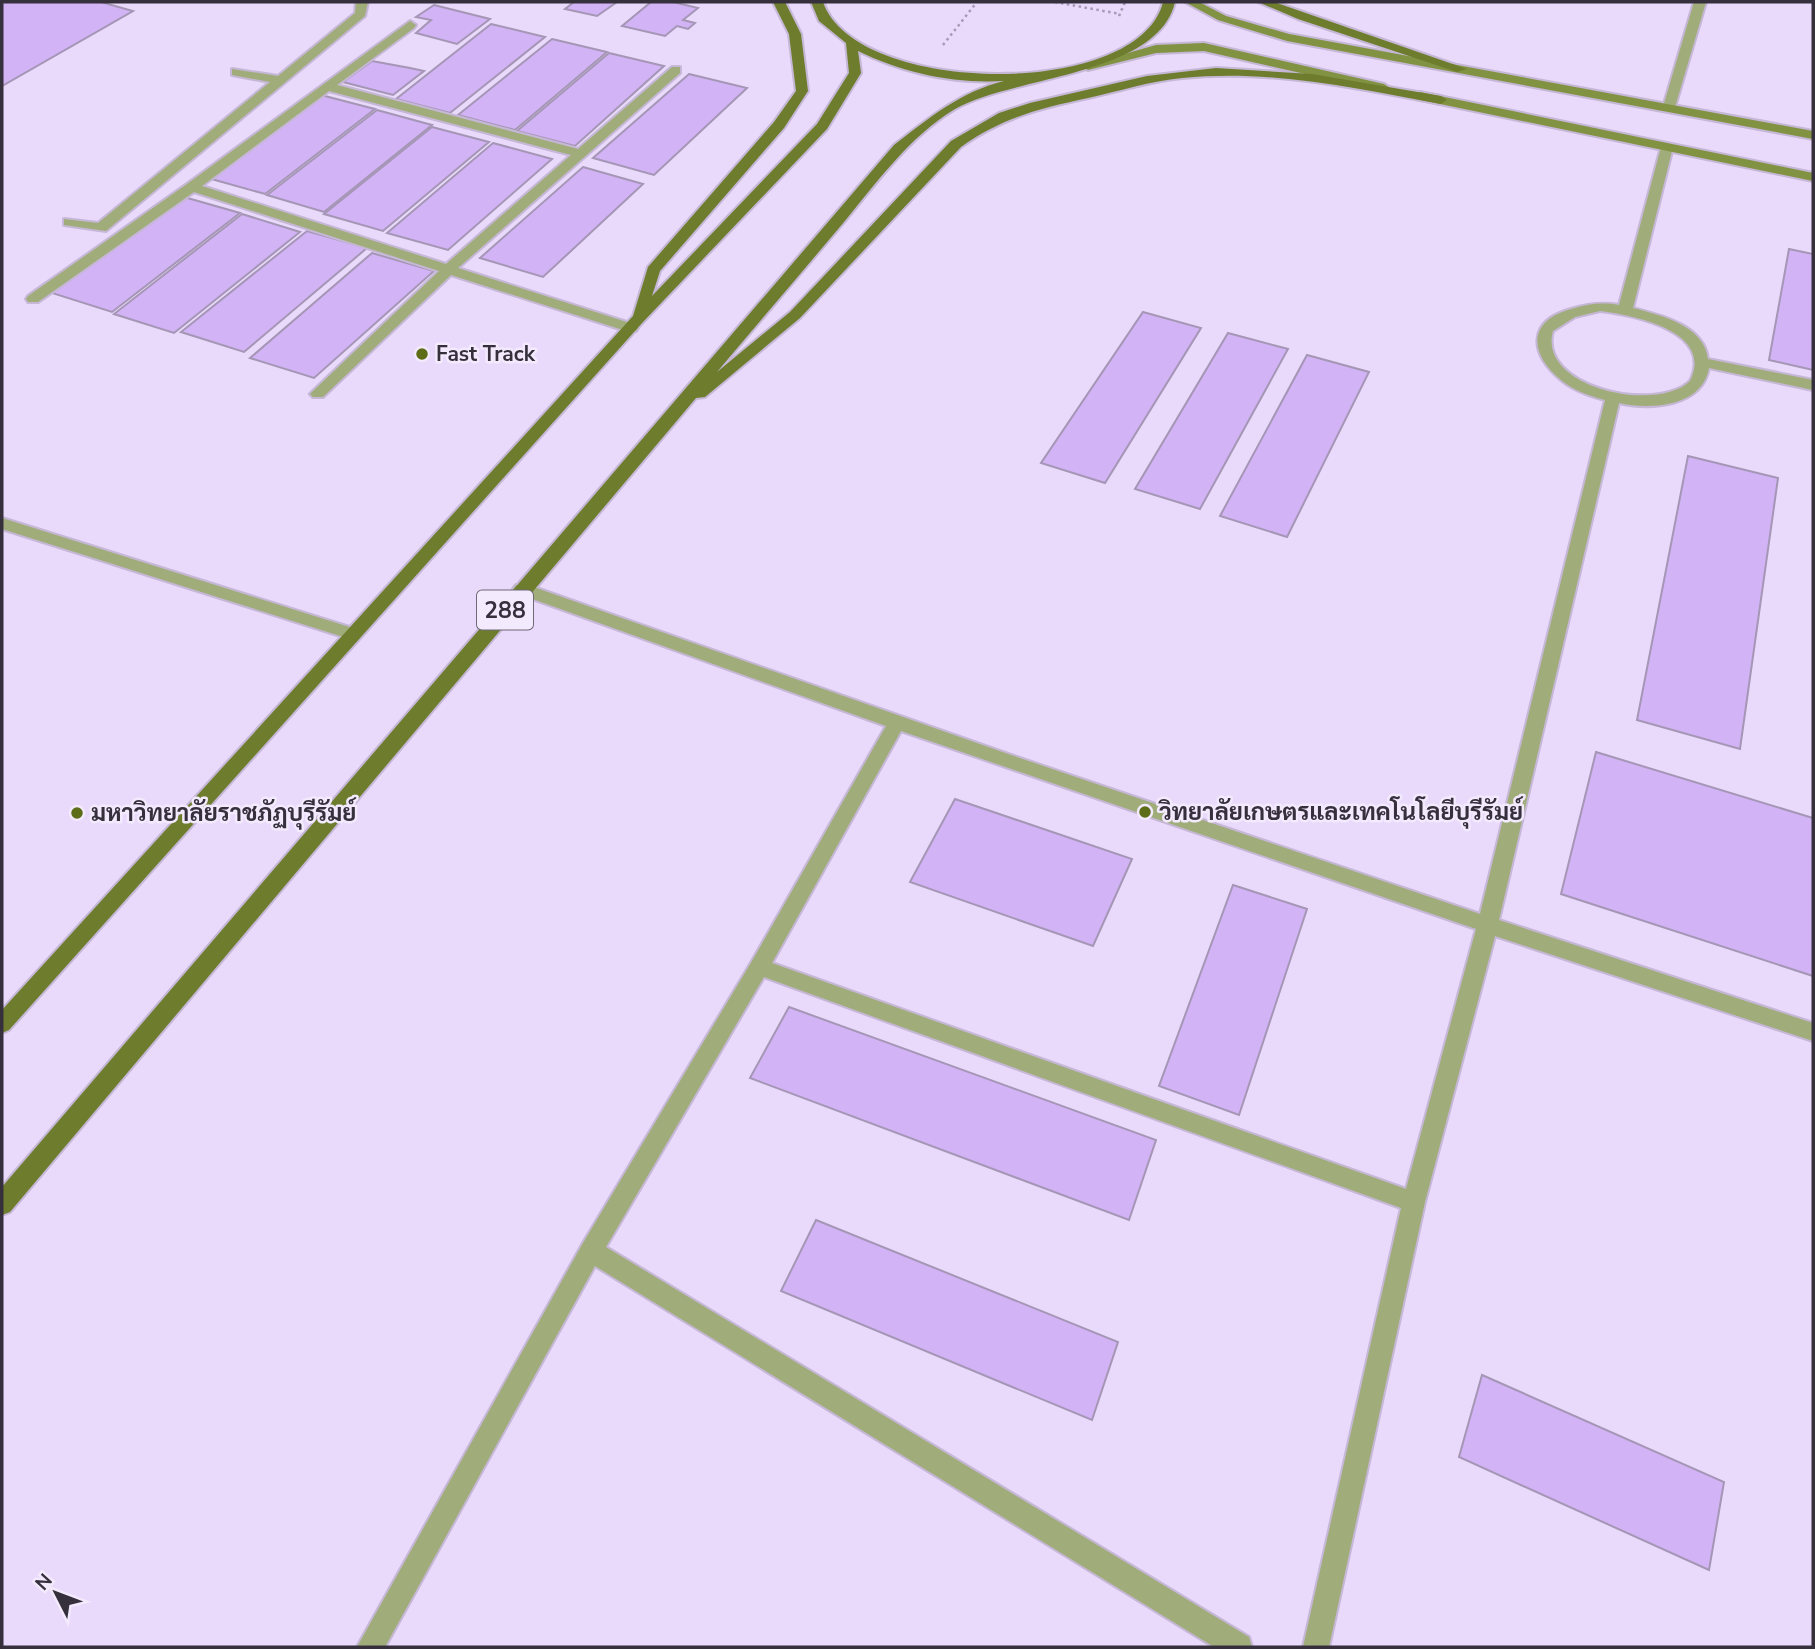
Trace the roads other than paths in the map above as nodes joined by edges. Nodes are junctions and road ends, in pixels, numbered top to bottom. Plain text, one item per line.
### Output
1 (362, 2) edge
2 (779, 2) edge
3 (817, 2) edge
4 (1169, 2) edge
5 (1191, 2) edge
6 (1264, 2) edge
7 (1700, 2) edge
8 (410, 25) dead end
9 (851, 44) junction
10 (1087, 66) junction
11 (1461, 69) junction
12 (676, 70) dead end
13 (236, 72) dead end
14 (1051, 74) junction
15 (282, 81) junction
16 (328, 87) junction
17 (1441, 100) junction
18 (1669, 107) junction
19 (1813, 135) edge
20 (1667, 147) junction
21 (580, 154) junction
22 (1813, 177) edge
23 (192, 187) junction
24 (69, 222) dead end
25 (449, 269) junction
26 (33, 299) dead end
27 (1625, 309) junction
28 (634, 323) junction
29 (1703, 362) junction
30 (1813, 385) edge
31 (318, 394) dead end
32 (1613, 398) junction
33 (659, 428) junction
34 (2, 523) edge
35 (522, 589) junction
36 (354, 634) junction
37 (896, 724) junction
38 (1487, 927) junction
39 (759, 967) junction
40 (2, 1024) edge
41 (1813, 1032) edge
42 (1415, 1202) junction
43 (2, 1204) edge
44 (591, 1251) junction
45 (370, 1647) edge
46 (1239, 1647) edge
47 (1316, 1647) edge

1 - 15 street
2 - 28 main road
3 - 9 main road
4 - 10 main road
5 - 11 main road
6 - 11 main road
7 - 18 street
8 - 16 street
9 - 14 main road
9 - 28 main road
10 - 14 main road
10 - 17 main road
11 - 18 main road
12 - 21 street
13 - 15 street
14 - 33 main road, 288
15 - 24 street
16 - 21 street
16 - 23 street
17 - 20 main road
17 - 33 main road
18 - 19 main road
20 - 22 main road
20 - 27 street
21 - 25 street
23 - 25 street
23 - 26 street
25 - 28 street
25 - 31 street
27 - 29 street
27 - 32 street
28 - 36 main road
29 - 30 lane
29 - 32 street
32 - 38 street
33 - 35 main road, 288
34 - 36 street
35 - 37 street
35 - 43 main road, 288
36 - 40 main road
37 - 38 street
37 - 39 street
38 - 41 street
38 - 42 street
39 - 42 street
39 - 44 street
42 - 47 street
44 - 45 street
44 - 46 street

